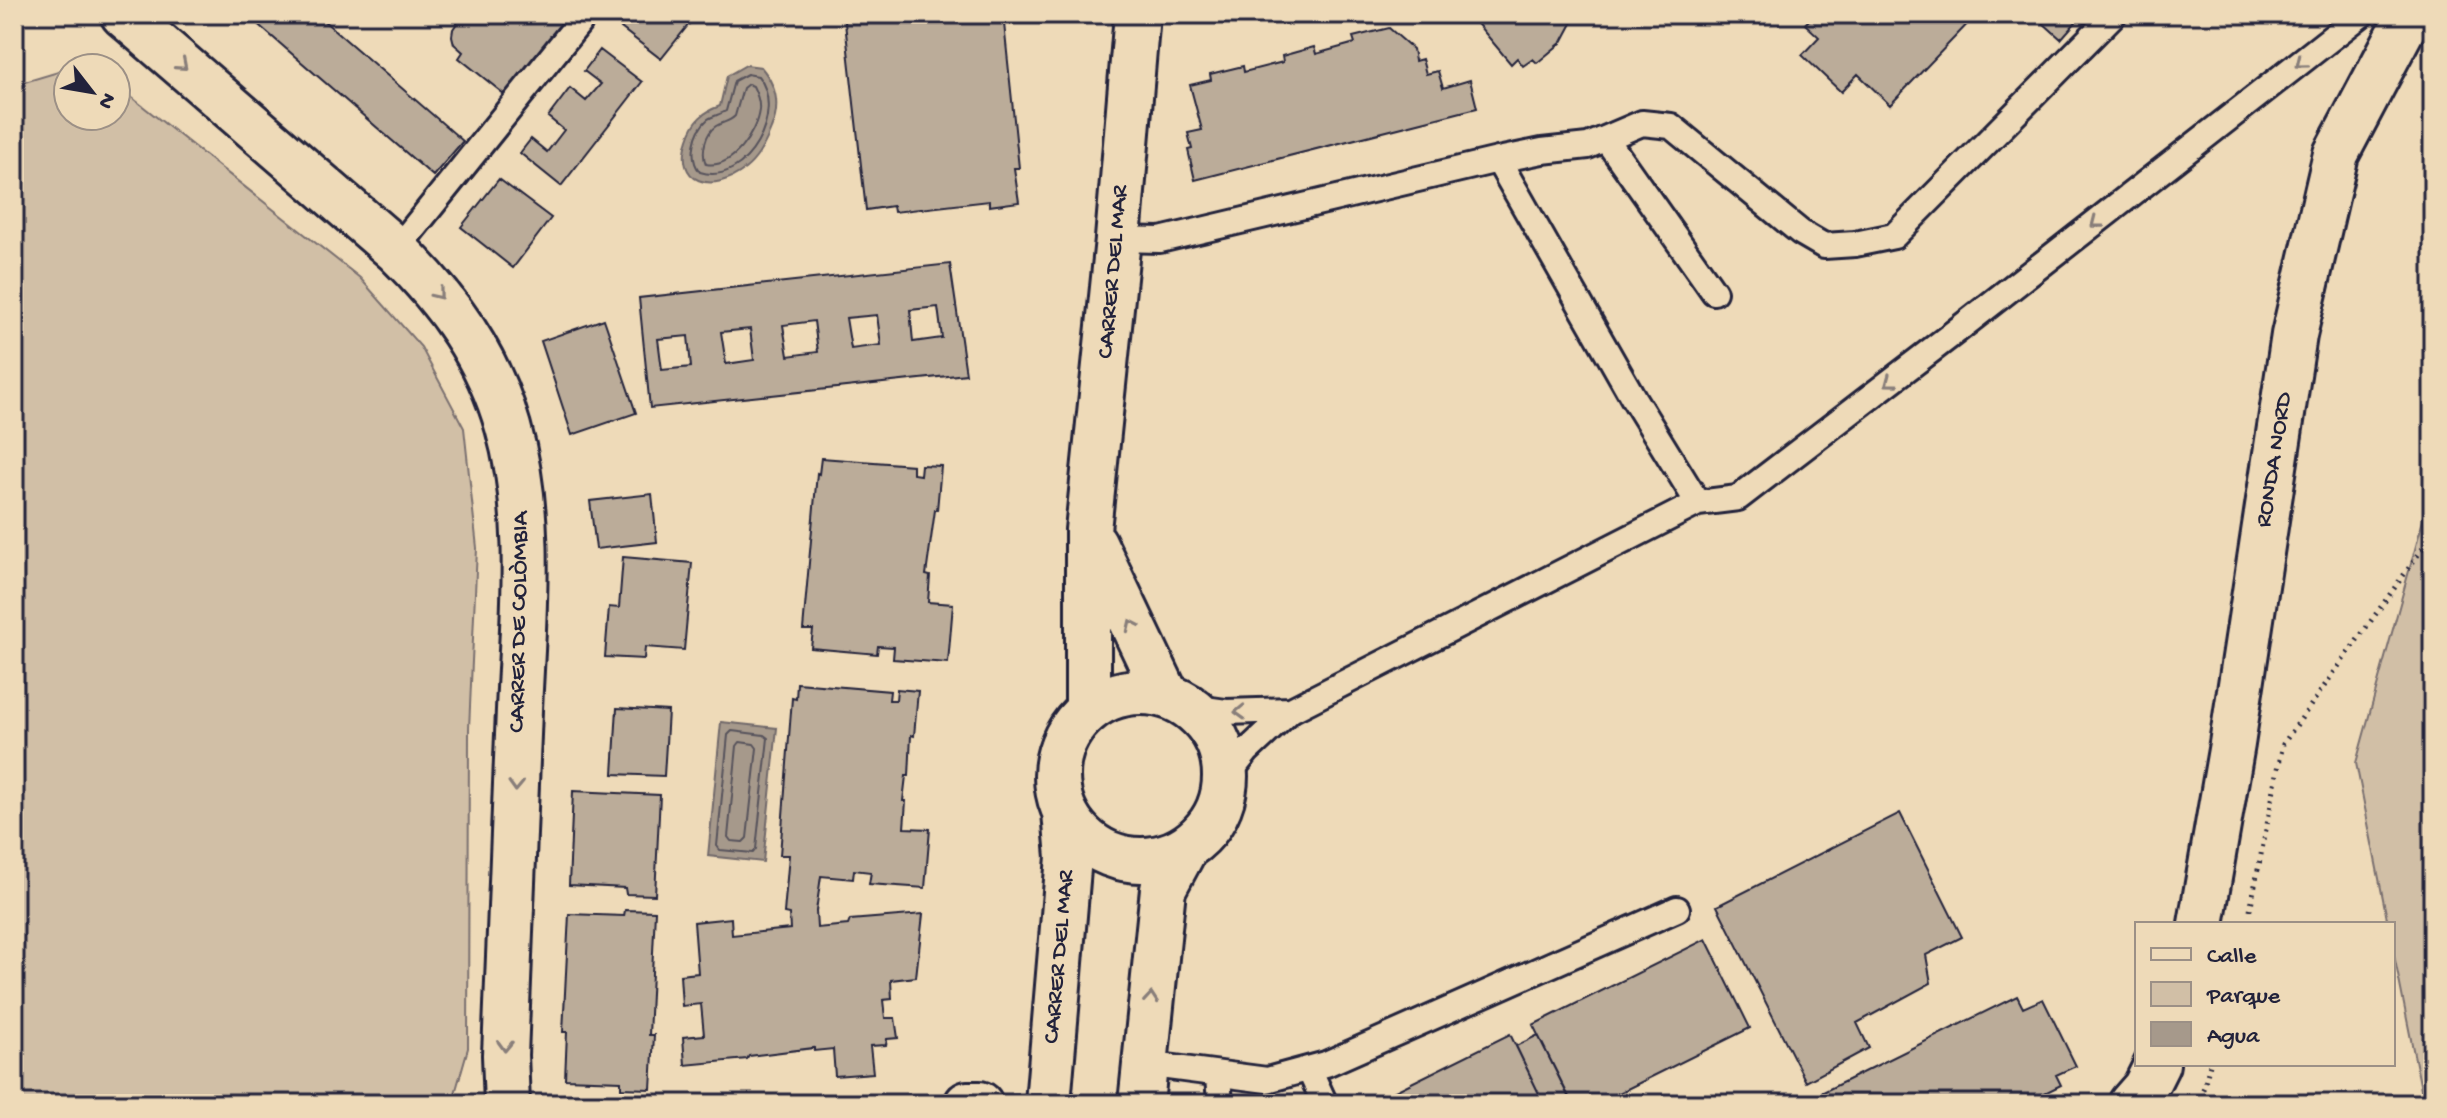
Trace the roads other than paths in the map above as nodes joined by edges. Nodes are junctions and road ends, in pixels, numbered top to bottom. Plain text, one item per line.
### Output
1 (123, 14) edge
2 (586, 14) edge
3 (1137, 14) edge
4 (2114, 14) edge
5 (2362, 14) edge
6 (2410, 14) edge
7 (1606, 139) junction
8 (1498, 160) junction
9 (1118, 239) junction
10 (396, 250) junction
11 (1714, 292) dead end
12 (1698, 503) junction
13 (1088, 530) junction
14 (1178, 701) junction
15 (1291, 710) junction
16 (1088, 711) junction
17 (1226, 778) junction
18 (1065, 812) junction
19 (1185, 848) junction
20 (1677, 909) dead end
21 (2201, 922) edge
22 (2156, 1066) edge
23 (1309, 1069) junction
24 (1218, 1076) junction
25 (1143, 1084) edge
26 (507, 1104) edge
27 (967, 1104) edge
28 (980, 1104) edge
29 (1051, 1104) edge
30 (1220, 1104) edge
31 (1325, 1104) edge
32 (2131, 1104) edge

1 -> 10 street, CARRER DE COLÒMBIA
2 - 10 lane
3 - 9 street, CARRER DEL MAR
4 - 7 lane
5 -> 12 lane
6 - 21 street, RONDA NORD
7 - 8 lane
7 - 11 lane
8 - 9 lane
8 - 12 lane
9 - 13 street, CARRER DEL MAR
10 -> 26 street, CARRER DE COLÒMBIA
12 - 15 lane
14 -> 13 street
13 - 16 street, CARRER DEL MAR
15 -> 14 lane
14 - 16 street
14 - 17 street
15 - 17 lane
16 - 18 street
17 - 19 street
18 - 19 street
18 - 29 street, CARRER DEL MAR
25 -> 19 street
20 - 23 lane
22 - 32 street
23 - 24 lane
23 - 31 lane
24 - 25 lane
24 - 30 lane
27 - 28 street

